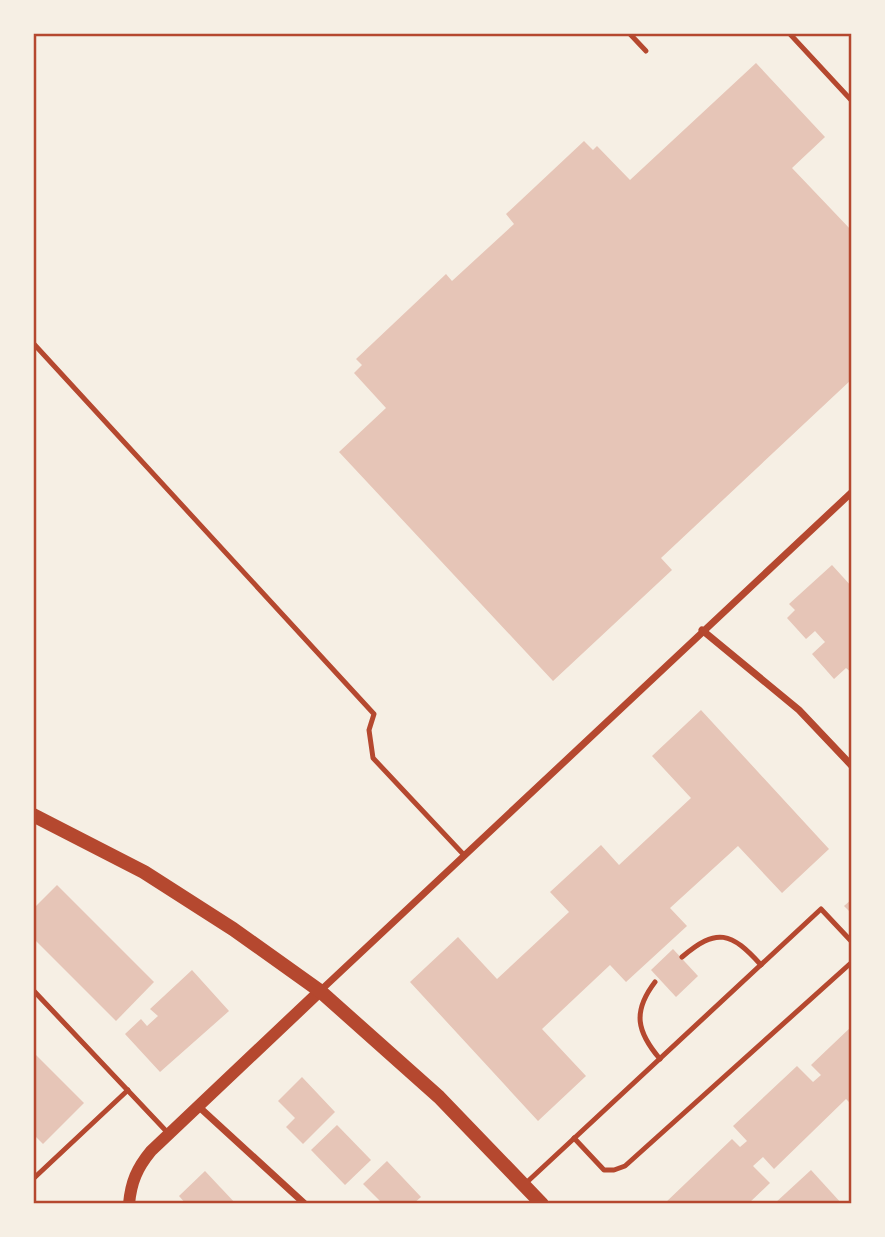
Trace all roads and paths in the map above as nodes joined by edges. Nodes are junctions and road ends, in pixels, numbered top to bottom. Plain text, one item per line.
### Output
1 (629, 33) edge
2 (789, 33) edge
3 (646, 51) dead end
4 (852, 101) edge
5 (33, 343) edge
6 (852, 492) edge
7 (702, 630) junction
8 (852, 766) edge
9 (33, 815) edge
10 (464, 855) junction
11 (852, 942) edge
12 (682, 957) dead end
13 (852, 962) edge
14 (761, 964) junction
15 (655, 982) dead end
16 (33, 990) edge
17 (320, 992) junction
18 (660, 1059) junction
19 (128, 1090) junction
20 (198, 1107) junction
21 (169, 1134) junction
22 (574, 1138) junction
23 (33, 1179) edge
24 (524, 1185) junction
25 (129, 1204) edge
26 (305, 1204) edge
27 (542, 1204) edge

1 - 3 lane
2 - 4 lane
5 - 10 lane
6 - 7 street
7 - 8 street
7 - 10 street
9 - 17 main road
10 - 17 street
11 - 14 lane
12 - 14 lane
13 - 22 lane
14 - 18 lane
15 - 18 lane
16 - 19 lane
17 - 20 street
17 - 24 main road
18 - 22 lane
19 - 21 lane
19 - 23 lane
20 - 21 street
20 - 26 street
21 - 25 street
22 - 24 lane
24 - 27 main road

